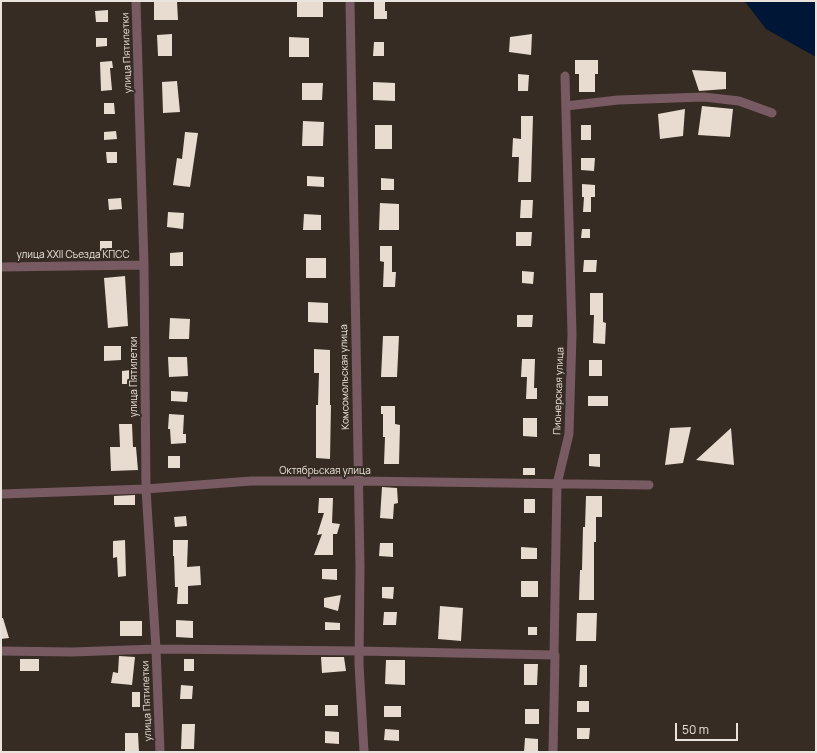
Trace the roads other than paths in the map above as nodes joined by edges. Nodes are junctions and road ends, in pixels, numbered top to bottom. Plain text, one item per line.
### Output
1 (136, 1) edge
2 (350, 1) edge
3 (565, 76) dead end
4 (566, 106) junction
5 (772, 113) dead end
6 (144, 265) junction
7 (1, 266) edge
8 (358, 481) junction
9 (557, 484) junction
10 (648, 486) dead end
11 (146, 489) junction
12 (1, 494) edge
13 (156, 649) junction
14 (359, 650) junction
15 (1, 651) edge
16 (554, 655) junction
17 (160, 752) edge
18 (364, 752) edge
19 (554, 752) edge

1 - 6 street, улица Пятилетки
2 - 8 street, Комсомольская улица
3 - 4 street, Пионерская улица
4 - 5 street
4 - 9 street, Пионерская улица
6 - 7 street, улица XXII Съезда КПСС
6 - 11 street, улица Пятилетки
8 - 9 street, Октябрьская улица
8 - 11 street, Октябрьская улица
8 - 14 street, Комсомольская улица
9 - 10 street, Октябрьская улица
9 - 16 street, Пионерская улица
11 - 12 street, Октябрьская улица
11 - 13 street, улица Пятилетки
13 - 14 street
13 - 15 street
13 - 17 street, улица Пятилетки
14 - 16 street
14 - 18 street, Комсомольская улица
16 - 19 street, Пионерская улица

